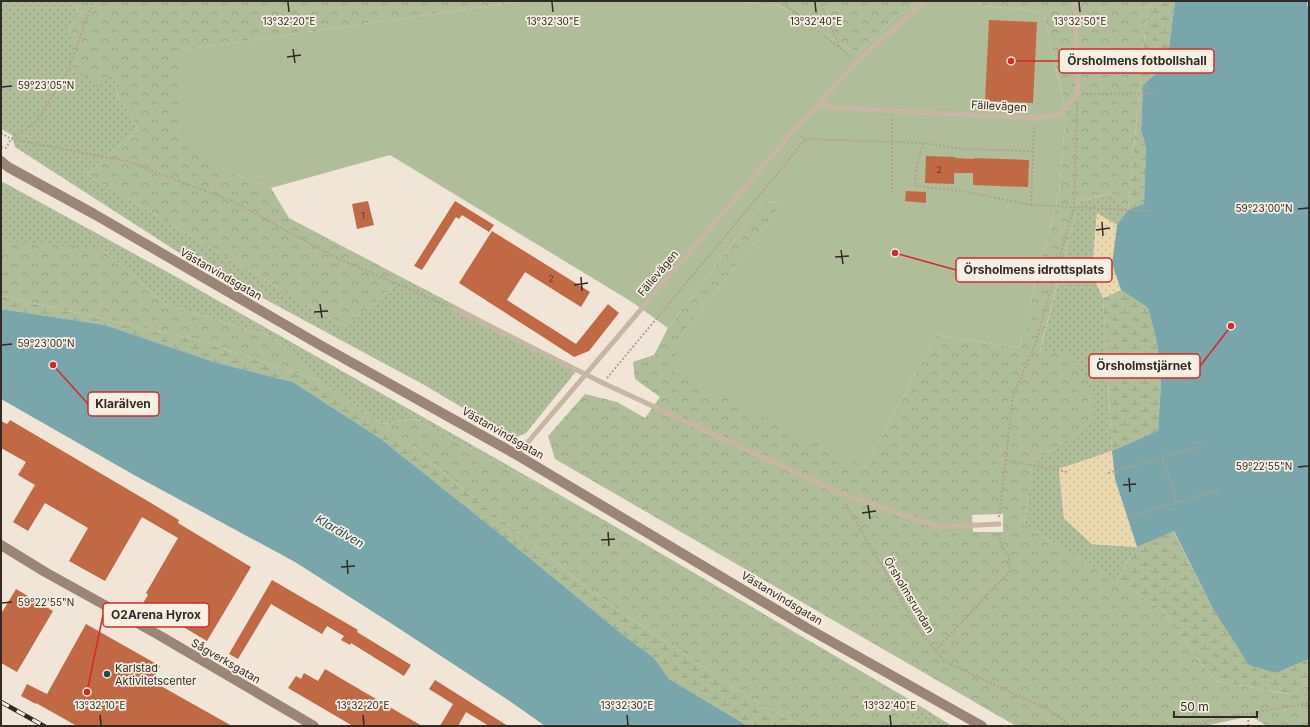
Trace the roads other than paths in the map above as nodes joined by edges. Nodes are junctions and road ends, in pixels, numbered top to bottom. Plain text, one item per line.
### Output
1 (926, 1) edge
2 (1075, 1) edge
3 (817, 106) junction
4 (3, 165) edge
5 (455, 309) road end
6 (585, 374) junction
7 (517, 455) junction
8 (999, 524) road end
9 (1, 545) edge
10 (314, 726) edge
11 (982, 726) edge

1 - 3 lane, Fällevägen
2 - 3 lane, Fällevägen
3 - 6 lane, Fällevägen
4 - 7 street, Västanvindsgatan
5 - 6 lane
6 - 7 lane, Fällevägen
6 - 8 lane
7 - 11 street, Västanvindsgatan
9 - 10 street, Sågverksgatan

